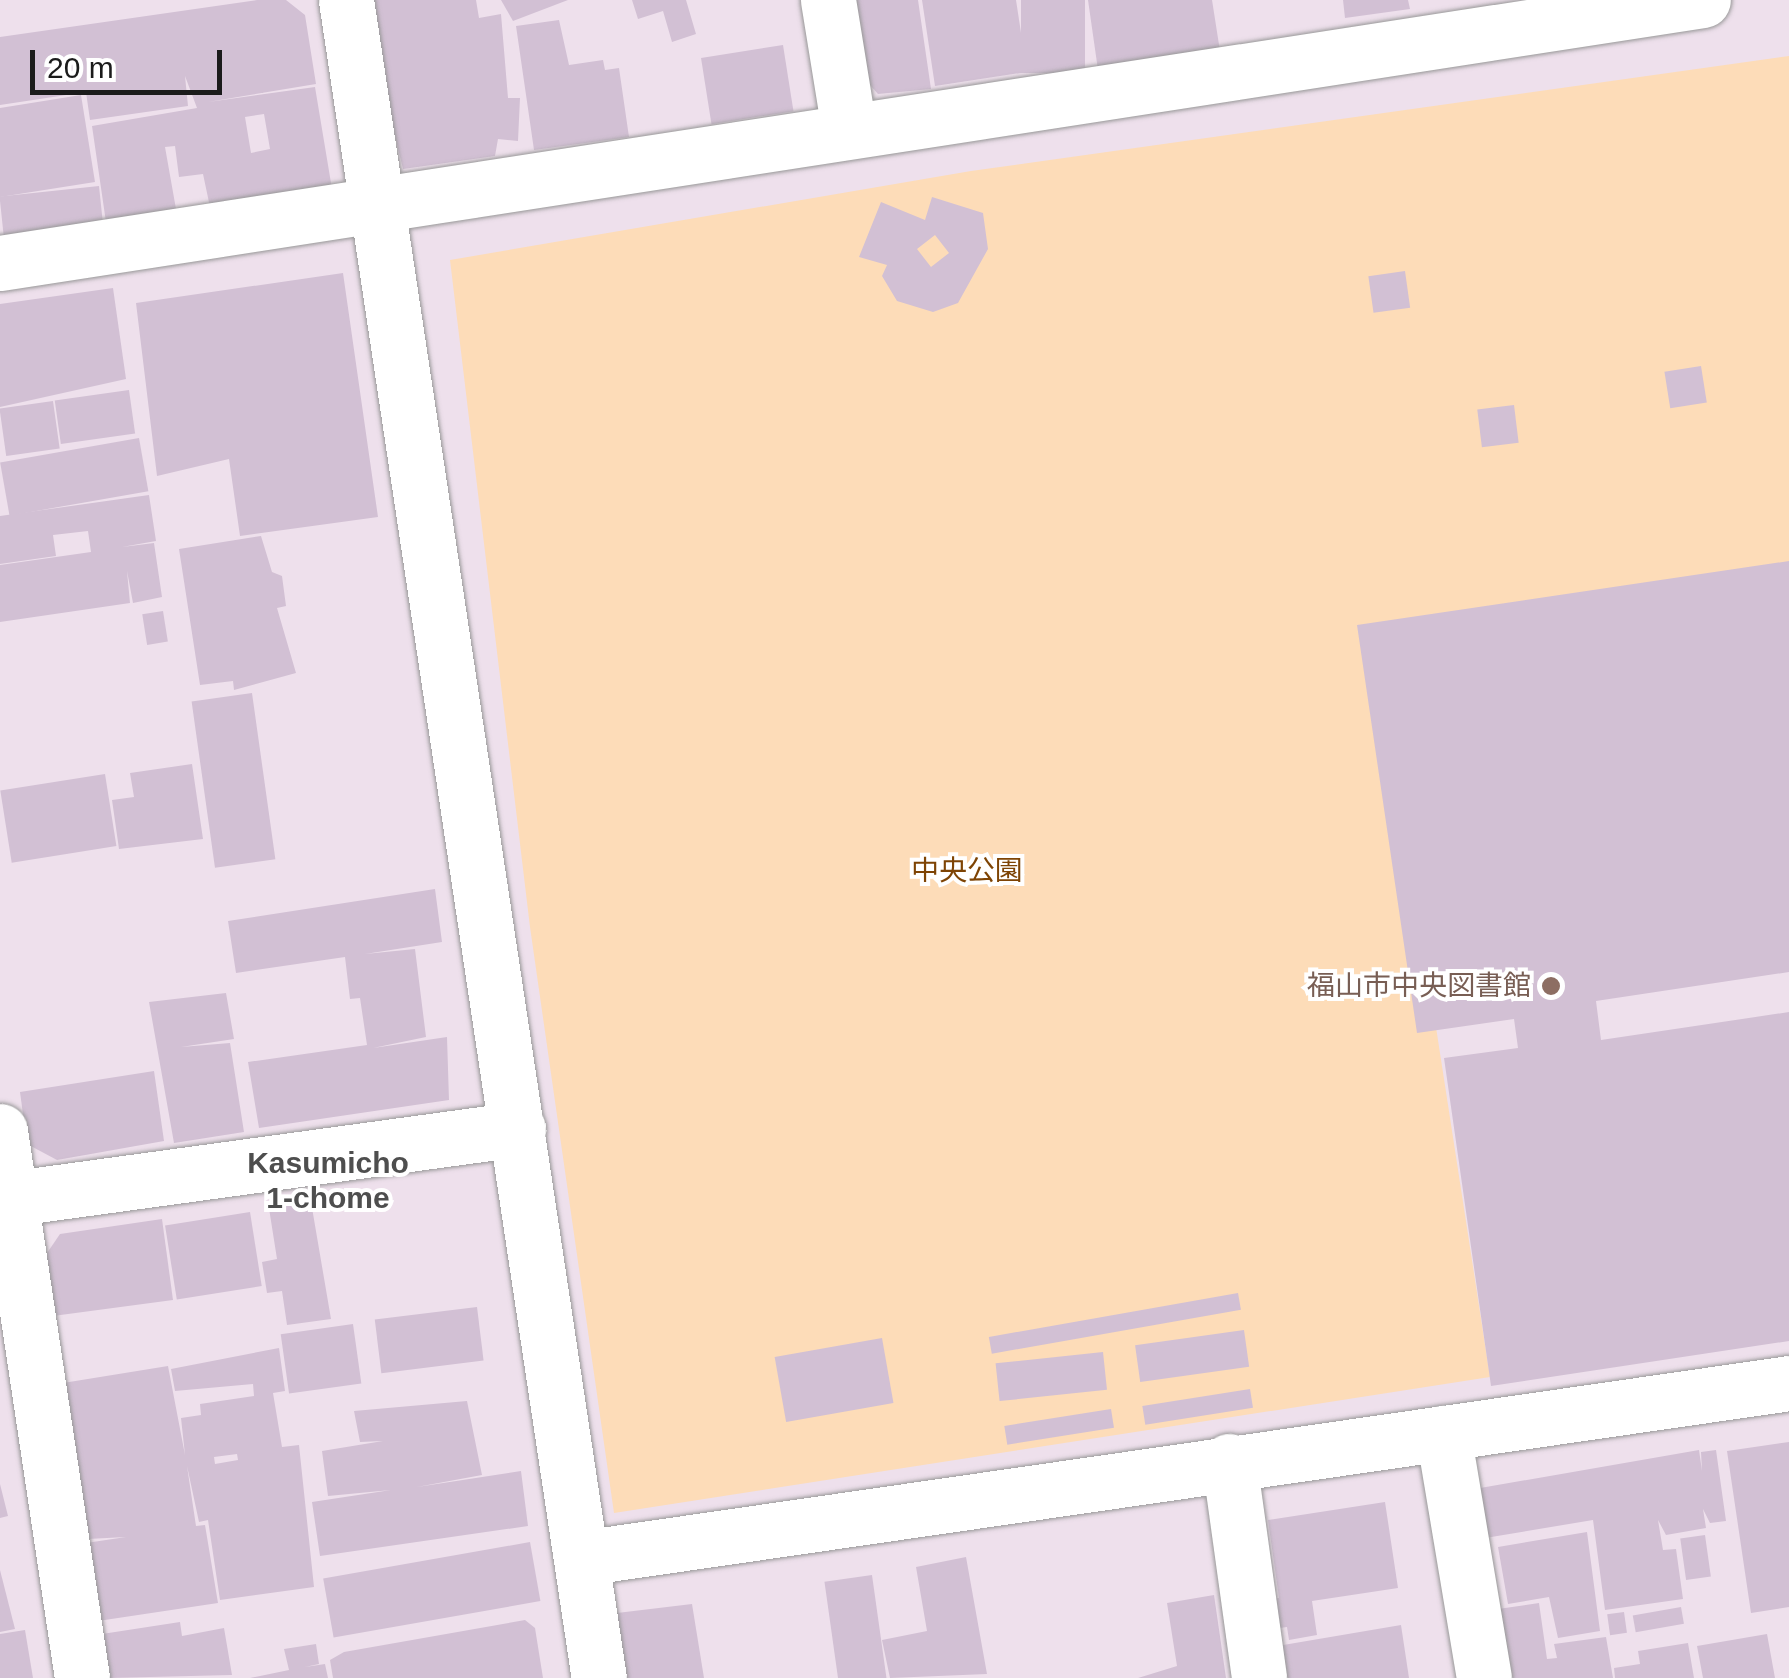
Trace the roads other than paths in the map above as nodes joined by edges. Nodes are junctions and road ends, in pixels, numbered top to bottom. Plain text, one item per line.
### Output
1 (346, 0) edge
2 (828, 0) edge
3 (1703, 0) edge
4 (849, 130) junction
5 (378, 206) junction
6 (0, 264) edge
7 (518, 1129) junction
8 (0, 1131) edge
9 (5, 1200) edge
10 (1789, 1383) edge
11 (1443, 1433) junction
12 (1229, 1461) junction
13 (581, 1558) junction
14 (82, 1678) edge
15 (599, 1678) edge
16 (1259, 1678) edge
17 (1484, 1678) edge

1 - 5 street
2 - 4 street
3 - 4 street
4 - 5 street
5 - 6 street
5 - 7 street
7 - 9 street
7 - 13 street
8 - 9 street
9 - 14 street
10 - 11 street
11 - 12 street
11 - 17 street
12 - 13 street
12 - 16 street
13 - 15 street

